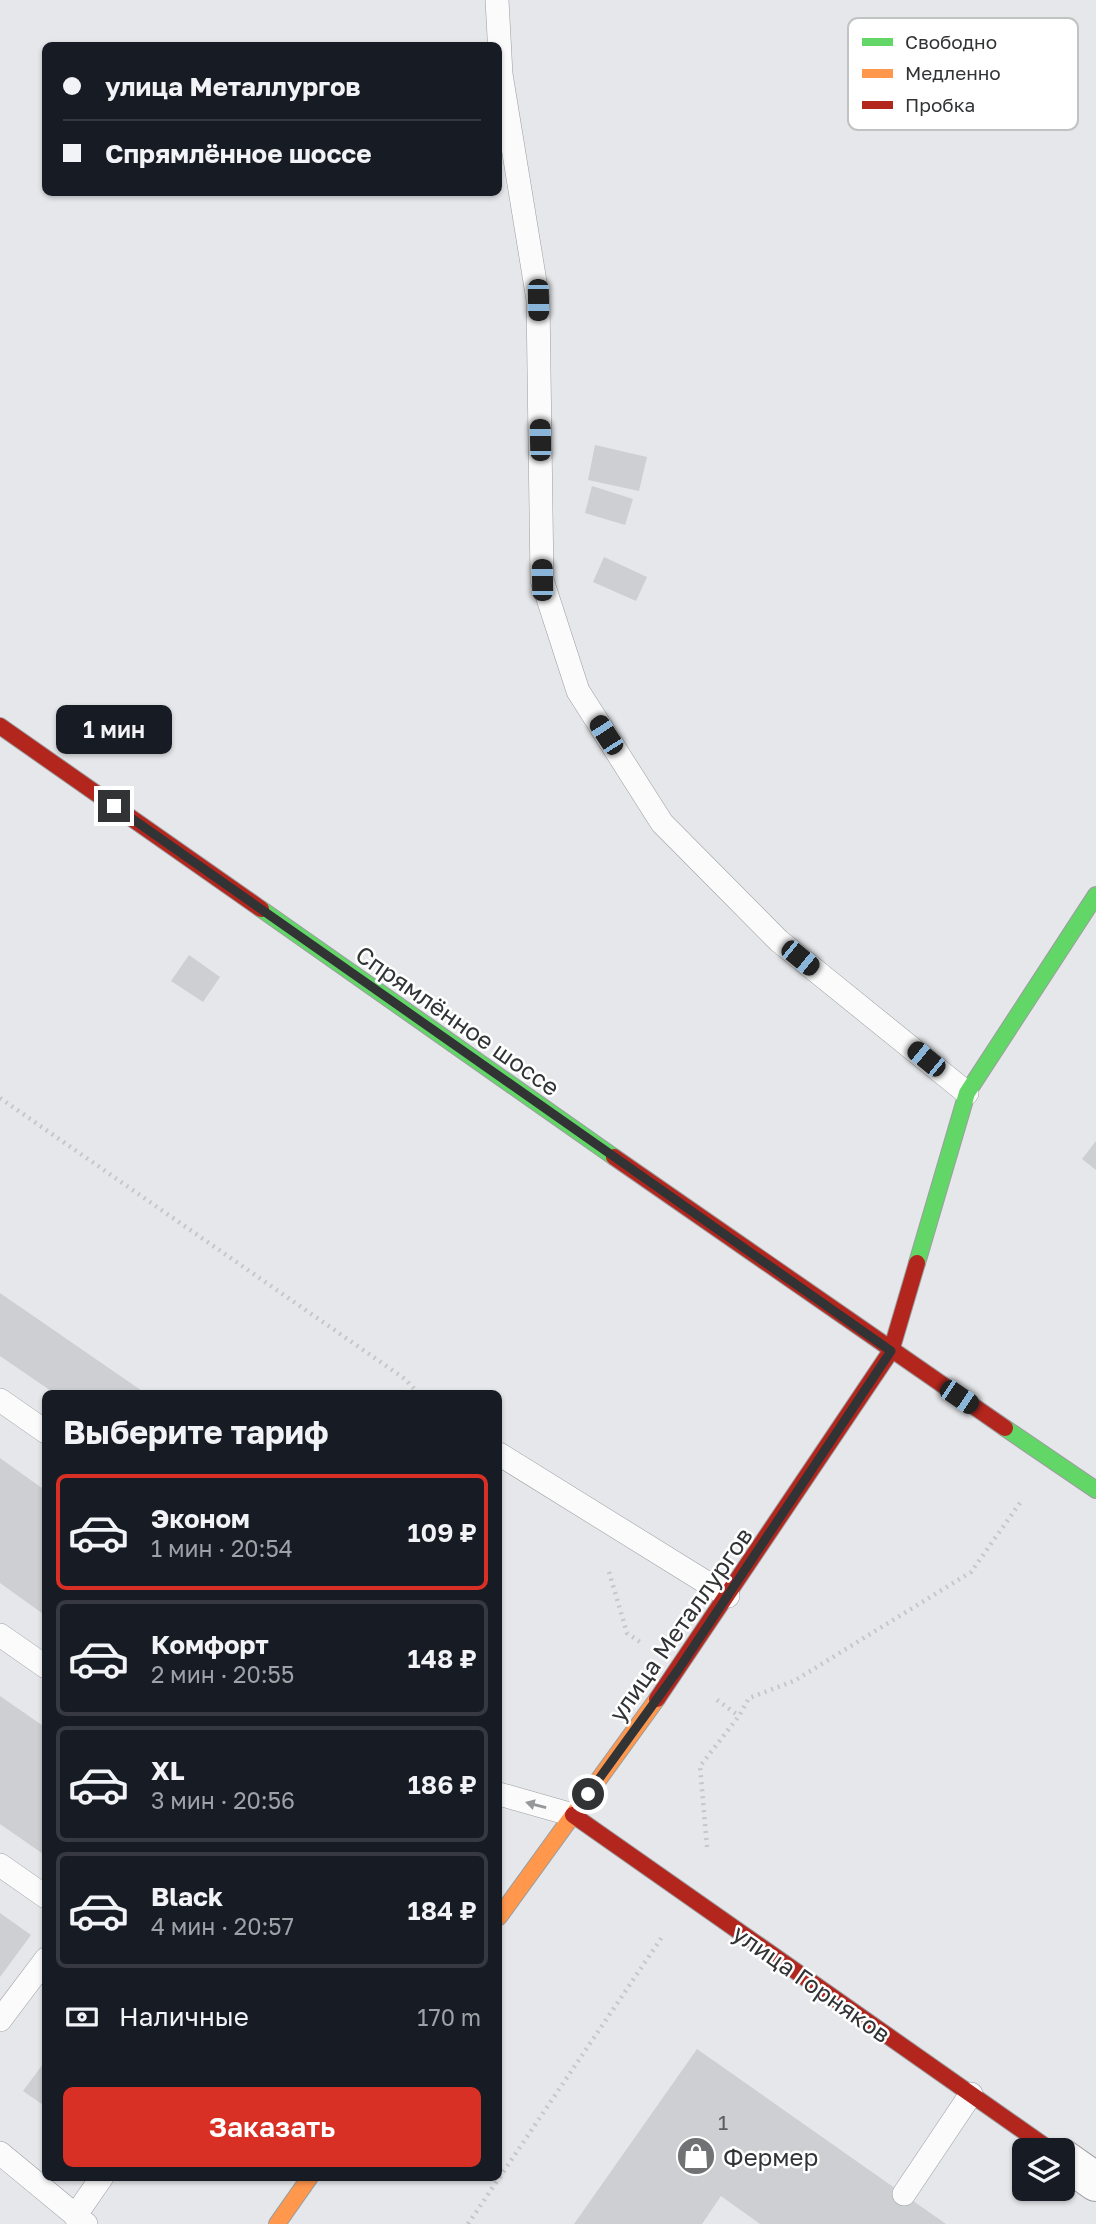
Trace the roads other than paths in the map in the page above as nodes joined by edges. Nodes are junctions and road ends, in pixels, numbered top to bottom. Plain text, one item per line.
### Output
1 (497, 0) edge
2 (499, 42) edge
3 (502, 80) edge
4 (0, 726) edge
5 (1096, 895) edge
6 (967, 1093) junction
7 (891, 1351) junction
8 (0, 1401) edge
9 (42, 1429) edge
10 (502, 1456) edge
11 (1096, 1489) edge
12 (728, 1596) junction
13 (0, 1635) edge
14 (42, 1664) edge
15 (502, 1795) edge
16 (573, 1815) junction
17 (0, 1865) edge
18 (42, 1894) edge
19 (502, 1913) edge
20 (42, 1964) edge
21 (0, 2020) edge
22 (971, 2094) junction
23 (1034, 2138) edge
24 (0, 2153) edge
25 (1075, 2167) edge
26 (100, 2181) edge
27 (307, 2181) edge
28 (1096, 2182) edge
29 (904, 2194) dead end
30 (80, 2220) edge
31 (276, 2224) edge

1 - 2 lane
3 - 6 lane
4 - 7 street, Спрямлённое шоссе
5 - 6 street, улица Металлургов
6 - 7 street, улица Металлургов
7 - 11 street, Спрямлённое шоссе
7 - 12 street, улица Металлургов
8 - 9 lane
10 - 12 lane
12 - 16 street, улица Металлургов
13 - 14 lane
16 -> 15 lane
16 - 19 street, улица Металлургов
16 - 22 street, улица Горняков
17 - 18 lane
20 - 21 lane
22 - 23 street, улица Горняков
22 - 29 lane
24 - 30 lane
25 - 28 street
26 - 30 lane
27 - 31 street

